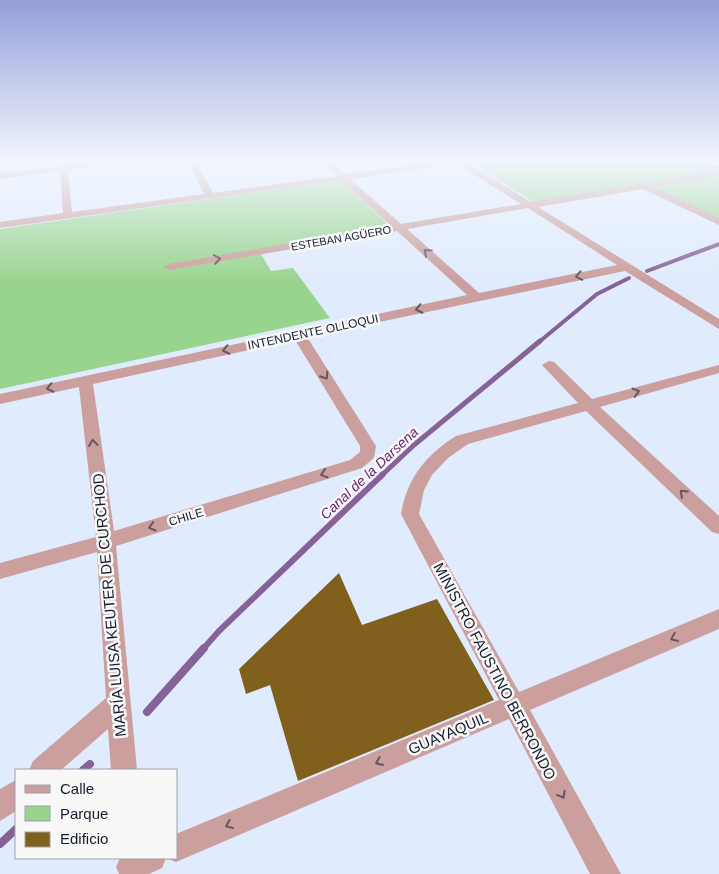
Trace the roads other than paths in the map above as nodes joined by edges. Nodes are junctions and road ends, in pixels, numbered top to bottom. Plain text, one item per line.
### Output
1 (67, 201) edge
2 (176, 201) edge
3 (370, 201) edge
4 (523, 201) edge
5 (561, 201) edge
6 (676, 201) edge
7 (531, 206) junction
8 (68, 216) junction
9 (719, 222) edge
10 (0, 225) edge
11 (400, 228) junction
12 (169, 267) dead end
13 (626, 267) junction
14 (476, 296) junction
15 (719, 325) edge
16 (299, 335) junction
17 (549, 365) dead end
18 (719, 369) edge
19 (85, 380) junction
20 (0, 399) edge
21 (589, 406) junction
22 (719, 526) edge
23 (106, 541) junction
24 (0, 571) edge
25 (719, 619) edge
26 (119, 703) junction
27 (513, 706) junction
28 (43, 769) edge
29 (124, 769) edge
30 (15, 794) edge
31 (0, 807) edge
32 (178, 847) edge
33 (606, 874) edge

1 - 8 street
2 - 8 street
3 - 11 street
4 - 7 street
5 - 7 street, ESTEBAN AGÜERO
6 - 9 street
7 - 11 street, ESTEBAN AGÜERO
7 - 13 street
8 - 10 street
12 -> 11 street, ESTEBAN AGÜERO
14 -> 11 street
13 -> 14 street, INTENDENTE OLLOQUI
13 - 15 street
14 -> 16 street, INTENDENTE OLLOQUI
16 -> 19 street, INTENDENTE OLLOQUI
16 -> 23 street, CHILE
17 - 21 street
21 -> 18 street
19 -> 20 street, INTENDENTE OLLOQUI
23 -> 19 street, MARÍA LUISA KEUTER DE CURCHOD
22 -> 21 street
21 - 27 street, MINISTRO FAUSTINO BERRONDO
23 - 24 street, CHILE
23 - 26 street, MARÍA LUISA KEUTER DE CURCHOD
25 -> 27 street, GUAYAQUIL
26 - 28 street
26 - 29 street, MARÍA LUISA KEUTER DE CURCHOD
27 -> 32 street, GUAYAQUIL
27 -> 33 street, MINISTRO FAUSTINO BERRONDO
30 - 31 street

